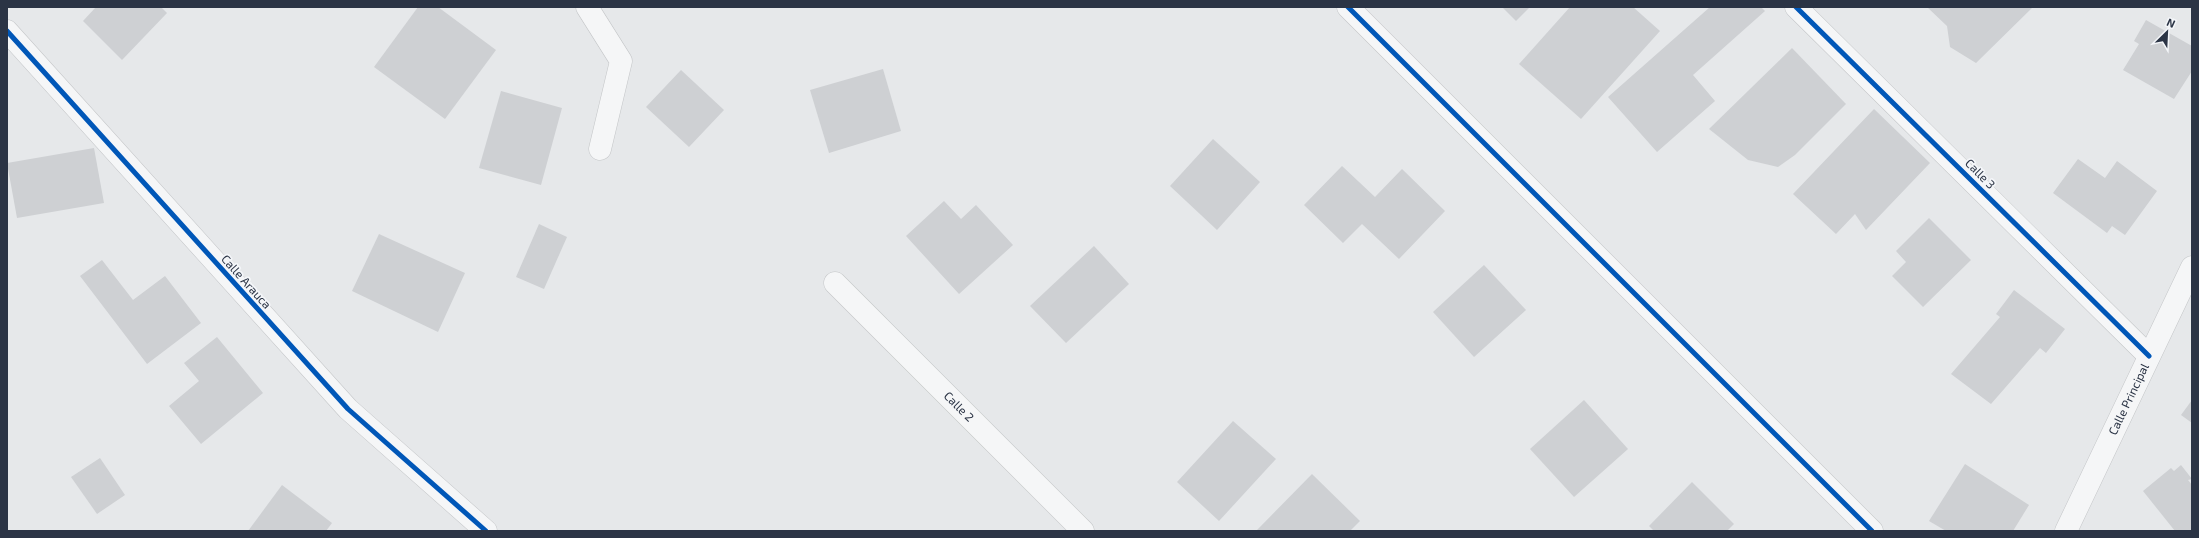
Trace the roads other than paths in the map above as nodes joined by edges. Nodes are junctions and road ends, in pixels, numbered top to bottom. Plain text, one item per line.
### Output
1 (587, 7) edge
2 (1348, 7) edge
3 (1796, 7) edge
4 (7, 31) edge
5 (600, 149) dead end
6 (2192, 267) edge
7 (835, 283) dead end
8 (2150, 356) junction
9 (486, 531) edge
10 (1083, 531) edge
11 (1872, 531) edge
12 (2066, 531) edge

1 - 5 street
2 - 11 street
3 - 8 street, Calle 3
4 - 9 street, Calle Arauca
6 - 8 street, Calle Principal
7 - 10 street, Calle 2
8 - 12 street, Calle Principal

